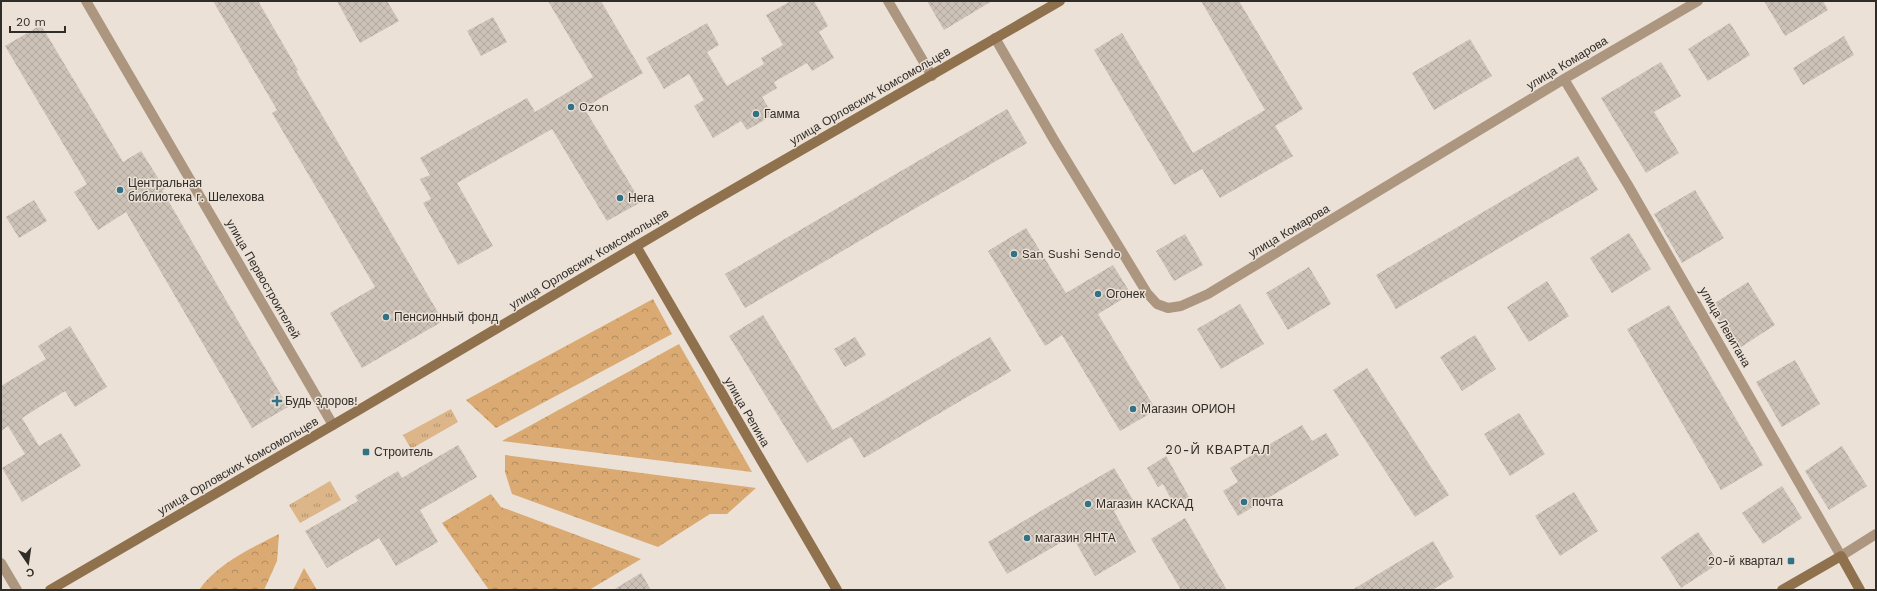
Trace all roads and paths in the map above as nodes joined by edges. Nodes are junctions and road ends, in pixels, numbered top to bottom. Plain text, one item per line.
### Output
1 (86, 1) edge
2 (888, 1) edge
3 (1060, 1) edge
4 (1698, 1) edge
5 (995, 38) junction
6 (932, 76) junction
7 (1564, 79) junction
8 (636, 246) junction
9 (333, 425) junction
10 (1876, 534) edge
11 (1841, 556) junction
12 (1, 563) edge
13 (17, 590) edge
14 (50, 590) edge
15 (837, 590) edge
16 (1782, 590) edge
17 (1860, 590) edge

1 - 9 street, улица Первостроителей
2 - 6 street
3 - 5 street, улица Орловских Комсомольцев
4 - 7 street, улица Комарова
5 - 6 street, улица Орловских Комсомольцев
5 - 7 street, улица Комарова
6 - 8 street, улица Орловских Комсомольцев
7 - 11 street, улица Левитана
8 - 9 street, улица Орловских Комсомольцев
8 - 15 street, улица Репина
9 - 14 street, улица Орловских Комсомольцев
10 - 11 street
11 - 16 street
11 - 17 street, улица Левитана
12 - 13 street

